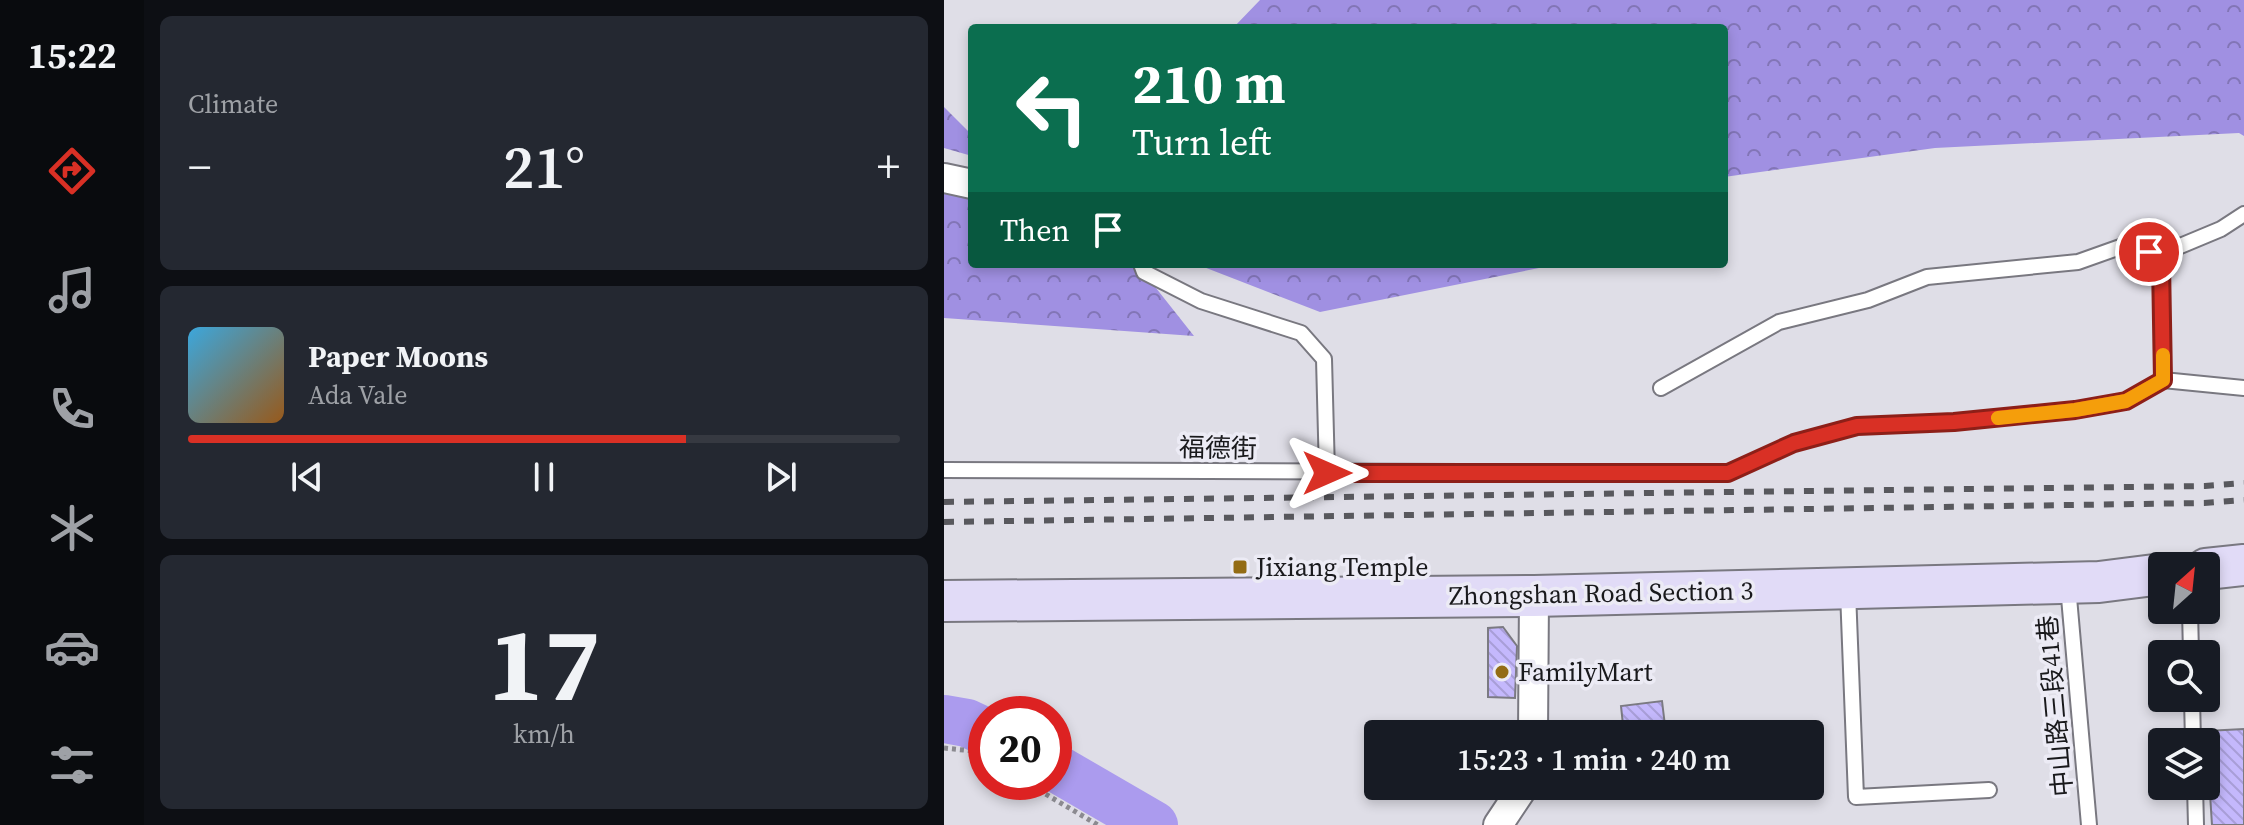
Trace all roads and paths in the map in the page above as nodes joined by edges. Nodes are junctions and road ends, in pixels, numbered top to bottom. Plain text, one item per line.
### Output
1 (944, 178) edge
2 (968, 183) edge
3 (2244, 214) edge
4 (2161, 263) junction
5 (1142, 268) edge
6 (2163, 380) junction
7 (1661, 388) dead end
8 (2244, 388) edge
9 (944, 470) edge
10 (1327, 473) junction
11 (2244, 565) edge
12 (2220, 568) edge
13 (2148, 576) edge
14 (2068, 582) junction
15 (1847, 588) junction
16 (1534, 596) junction
17 (944, 601) edge
18 (1533, 720) edge
19 (944, 748) edge
20 (968, 750) edge
21 (1989, 790) dead end
22 (1056, 800) edge
23 (1515, 800) edge
24 (2195, 800) edge
25 (1098, 825) edge
26 (1498, 825) edge
27 (2089, 825) edge
28 (2196, 825) edge

1 - 2 street
3 - 4 lane
4 - 6 lane
4 - 7 lane
5 - 10 lane
6 - 8 lane
6 - 10 lane, 福德街
9 - 10 lane, 福德街
11 - 12 main road
13 - 14 main road, Zhongshan Road Section 3
14 - 15 main road, Zhongshan Road Section 3
14 - 27 lane, 中山路三段41巷
15 - 16 main road, Zhongshan Road Section 3
15 - 21 lane
16 - 17 main road, Zhongshan Road Section 3
16 - 18 street
19 - 20 path
22 - 25 path
23 - 26 street
24 - 28 lane

